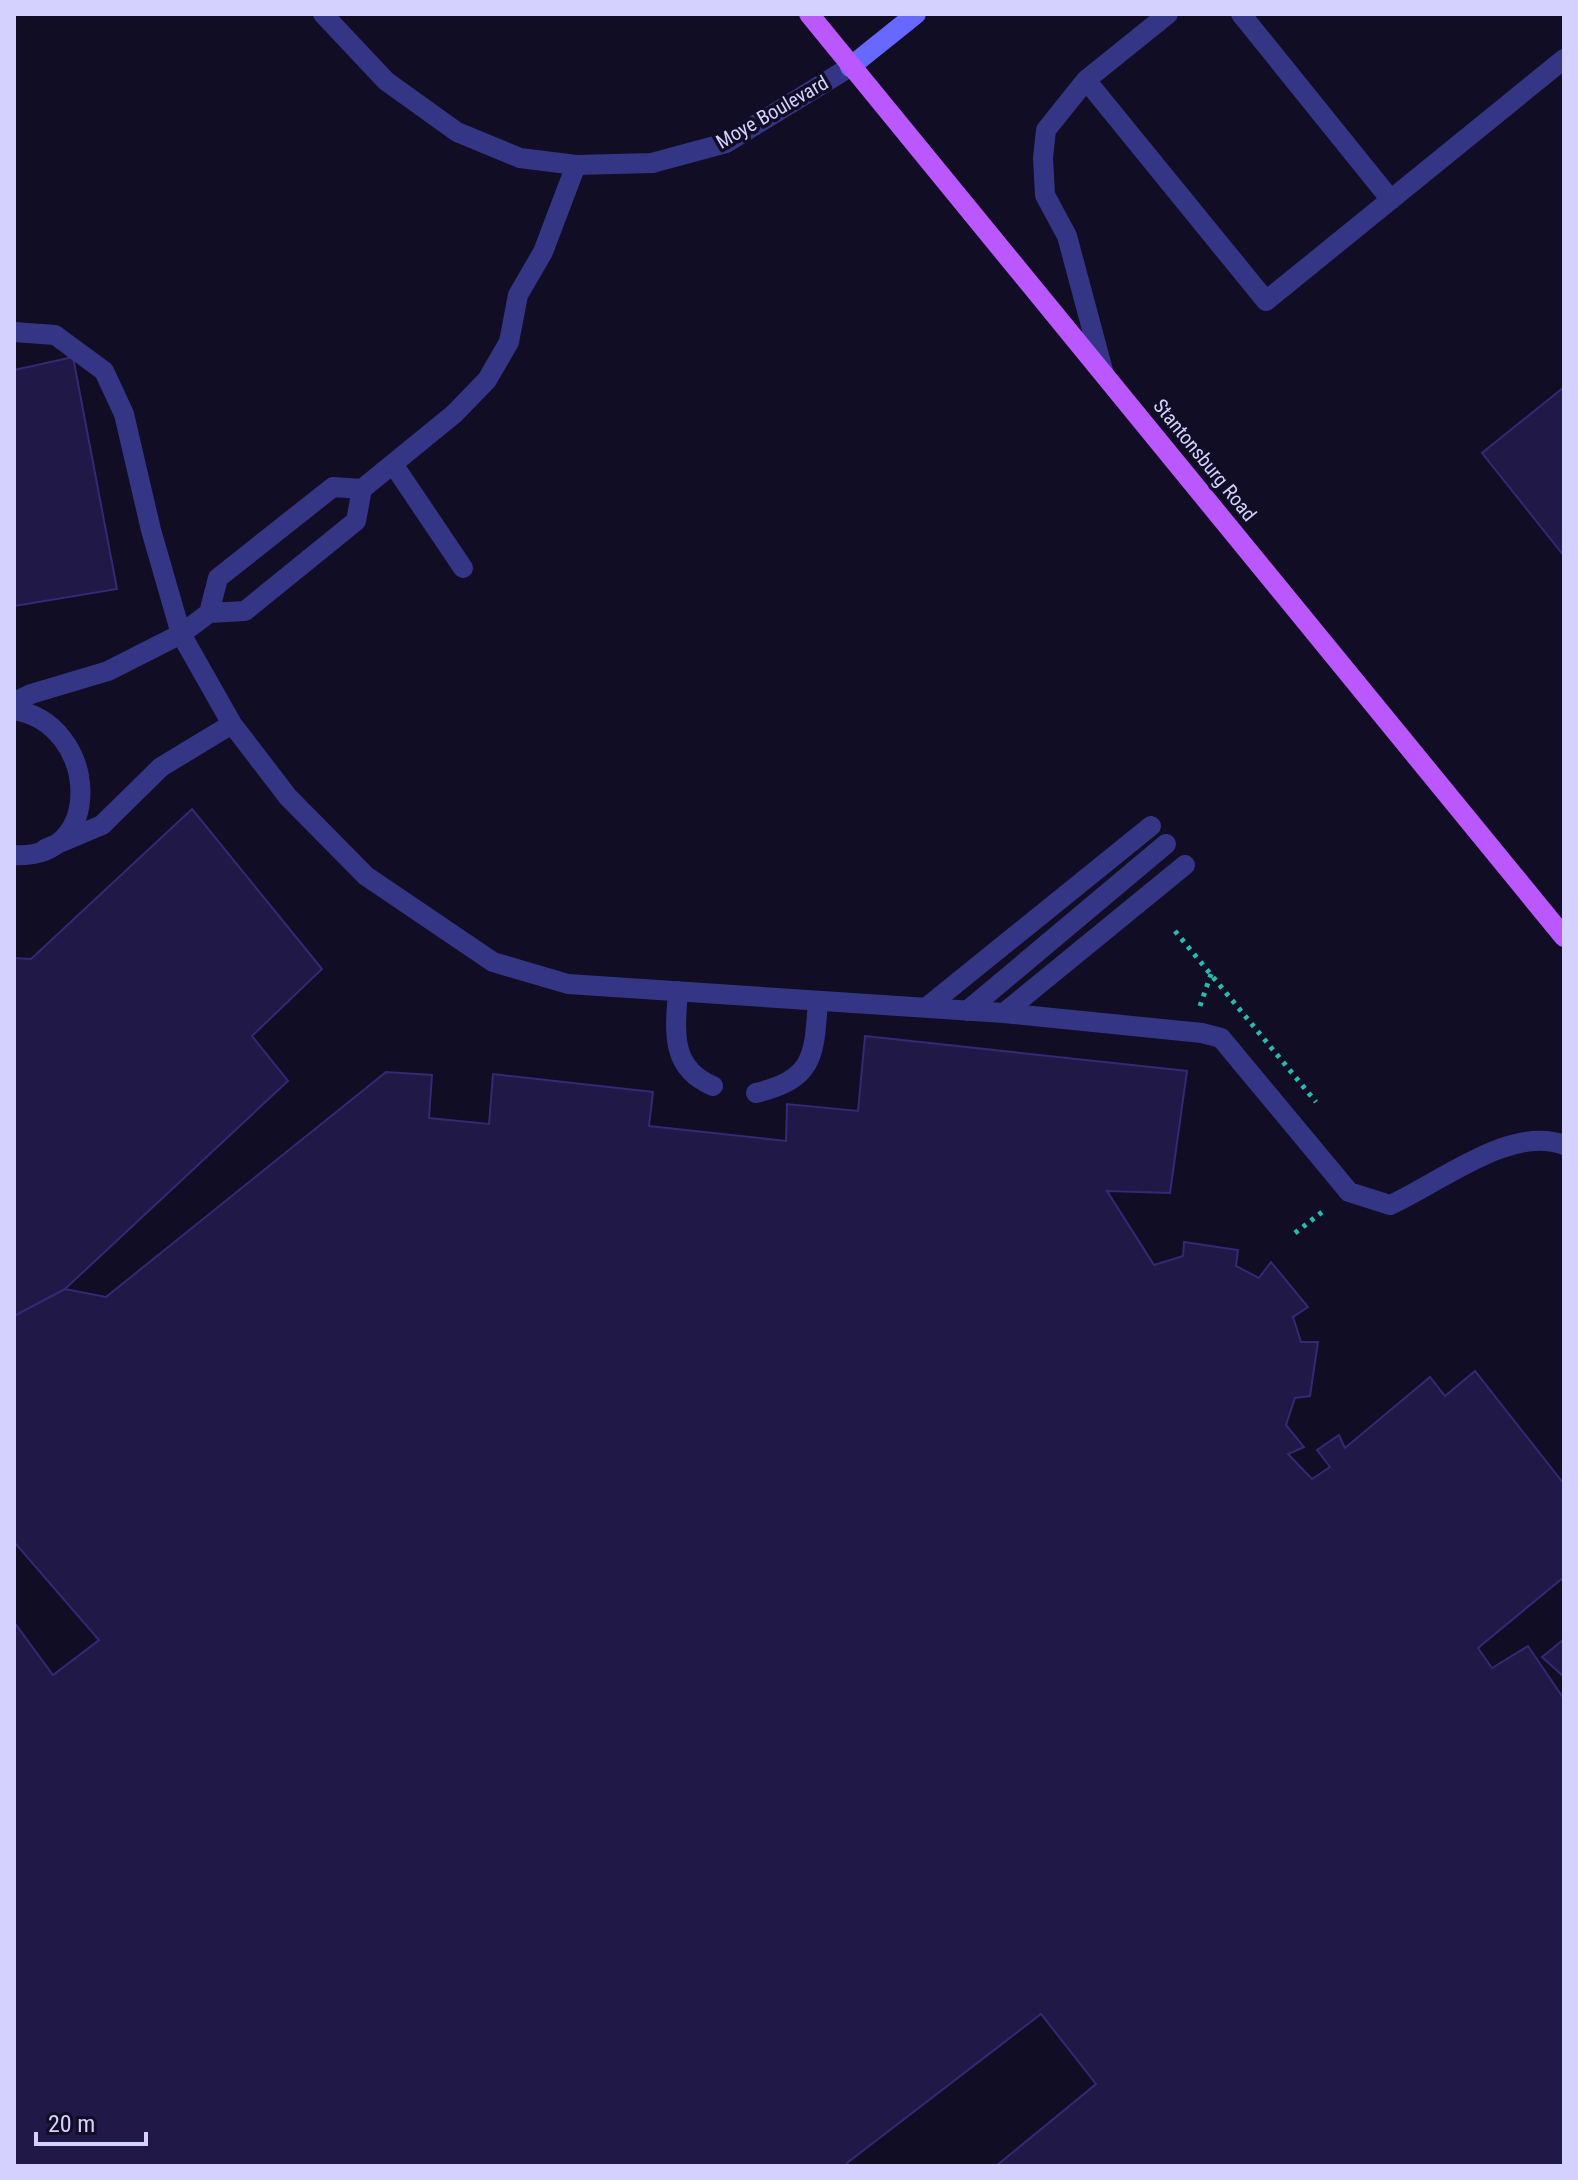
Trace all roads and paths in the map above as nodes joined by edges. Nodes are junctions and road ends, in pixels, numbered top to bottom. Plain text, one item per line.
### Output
1 (323, 14) edge
2 (809, 14) edge
3 (916, 14) edge
4 (1168, 14) edge
5 (1241, 14) edge
6 (1564, 59) edge
7 (850, 67) junction
8 (1086, 80) junction
9 (576, 165) junction
10 (1391, 200) junction
11 (14, 332) edge
12 (1104, 374) junction
13 (393, 464) junction
14 (362, 489) junction
15 (463, 568) dead end
16 (209, 613) junction
17 (181, 634) junction
18 (14, 702) edge
19 (14, 710) edge
20 (232, 724) junction
21 (1151, 826) dead end
22 (1166, 844) dead end
23 (45, 849) junction
24 (14, 855) edge
25 (1185, 865) dead end
26 (1564, 937) edge
27 (678, 991) junction
28 (818, 1001) junction
29 (927, 1007) junction
30 (967, 1011) junction
31 (1004, 1013) junction
32 (713, 1086) dead end
33 (756, 1093) dead end
34 (1564, 1145) edge

1 - 9 street, Moye Boulevard
2 - 7 main road, Stantonsburg Road
3 - 7 main road, Moye Boulevard
4 - 8 street
5 - 10 street
6 - 10 street
7 - 9 street, Moye Boulevard
7 - 12 main road, Stantonsburg Road
8 - 10 street
8 - 12 street
9 - 13 street
11 - 17 street
12 - 26 main road, Stantonsburg Road
13 - 14 street
13 - 15 street
14 - 16 street
14 - 16 street
16 - 17 street
17 - 18 street
17 - 20 street
19 - 23 street
20 - 23 street
20 - 27 street
21 - 29 street
22 - 30 street
23 - 24 street
25 - 31 street
27 - 28 street
27 - 32 street
28 - 29 street
28 - 33 street
29 - 30 street
30 - 31 street
31 - 34 street

